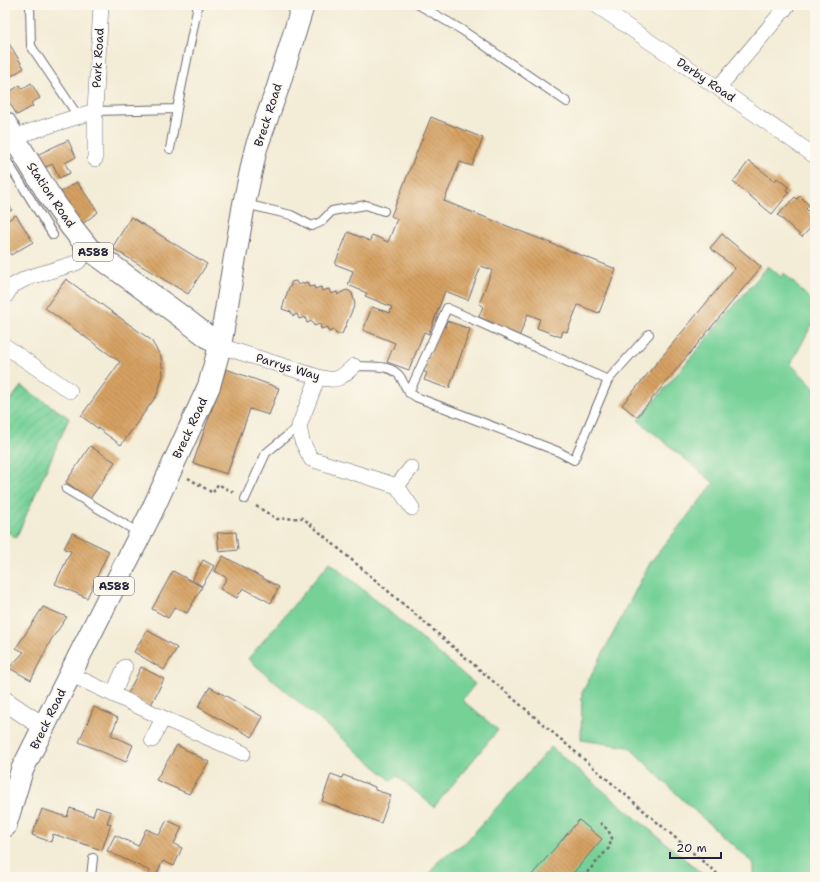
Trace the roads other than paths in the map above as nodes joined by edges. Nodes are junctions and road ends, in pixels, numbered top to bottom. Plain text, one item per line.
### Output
1 (30, 5) edge
2 (101, 5) edge
3 (198, 5) edge
4 (303, 5) edge
5 (419, 5) edge
6 (596, 5) edge
7 (788, 5) edge
8 (718, 88) junction
9 (567, 102) dead end
10 (177, 109) junction
11 (95, 111) junction
12 (78, 116) junction
13 (9, 130) edge
14 (170, 149) dead end
15 (815, 156) edge
16 (5, 158) edge
17 (95, 159) dead end
18 (244, 204) junction
19 (384, 211) dead end
20 (53, 235) dead end
21 (89, 249) junction
22 (5, 297) edge
23 (649, 334) dead end
24 (5, 346) edge
25 (220, 346) junction
26 (354, 366) joint
27 (318, 377) junction
28 (608, 380) junction
29 (70, 391) dead end
30 (409, 393) junction
31 (299, 426) junction
32 (410, 468) dead end
33 (397, 486) junction
34 (66, 489) dead end
35 (245, 499) road end
36 (412, 508) dead end
37 (140, 534) junction
38 (125, 667) dead end
39 (70, 674) junction
40 (113, 694) junction
41 (5, 701) edge
42 (163, 718) junction
43 (44, 726) junction
44 (152, 740) dead end
45 (243, 753) dead end
46 (5, 826) edge
47 (93, 858) dead end
48 (91, 877) edge

1 - 12 lane
2 - 11 street, Park Road
3 - 10 lane
4 - 18 main road, Breck Road / A588
5 - 9 lane
6 - 8 street, Derby Road
7 - 8 street
8 - 15 street, Derby Road
10 - 11 lane
10 - 14 lane
11 - 12 street
11 - 17 street, Park Road
12 - 13 street
13 - 21 main road, Station Road / A588
16 - 20 lane
18 - 19 lane
18 - 25 main road, Breck Road / A588
21 - 22 street
21 - 25 main road, Station Road / A588
23 - 28 lane
24 - 29 street
25 - 27 street, Parrys Way
25 - 37 main road, Breck Road / A588
26 - 27 street, Parrys Way
26 - 30 lane
27 - 31 street
28 - 30 lane
28 - 30 lane
31 - 33 street
31 - 35 lane
32 - 33 street
33 - 36 street
34 - 37 lane
37 - 39 main road, Breck Road / A588
38 - 40 street
39 - 40 street
39 - 43 main road, Breck Road / A588
40 - 42 street
41 - 43 street
42 - 44 street
42 - 45 street
43 - 46 main road, Breck Road / A588
47 - 48 lane

